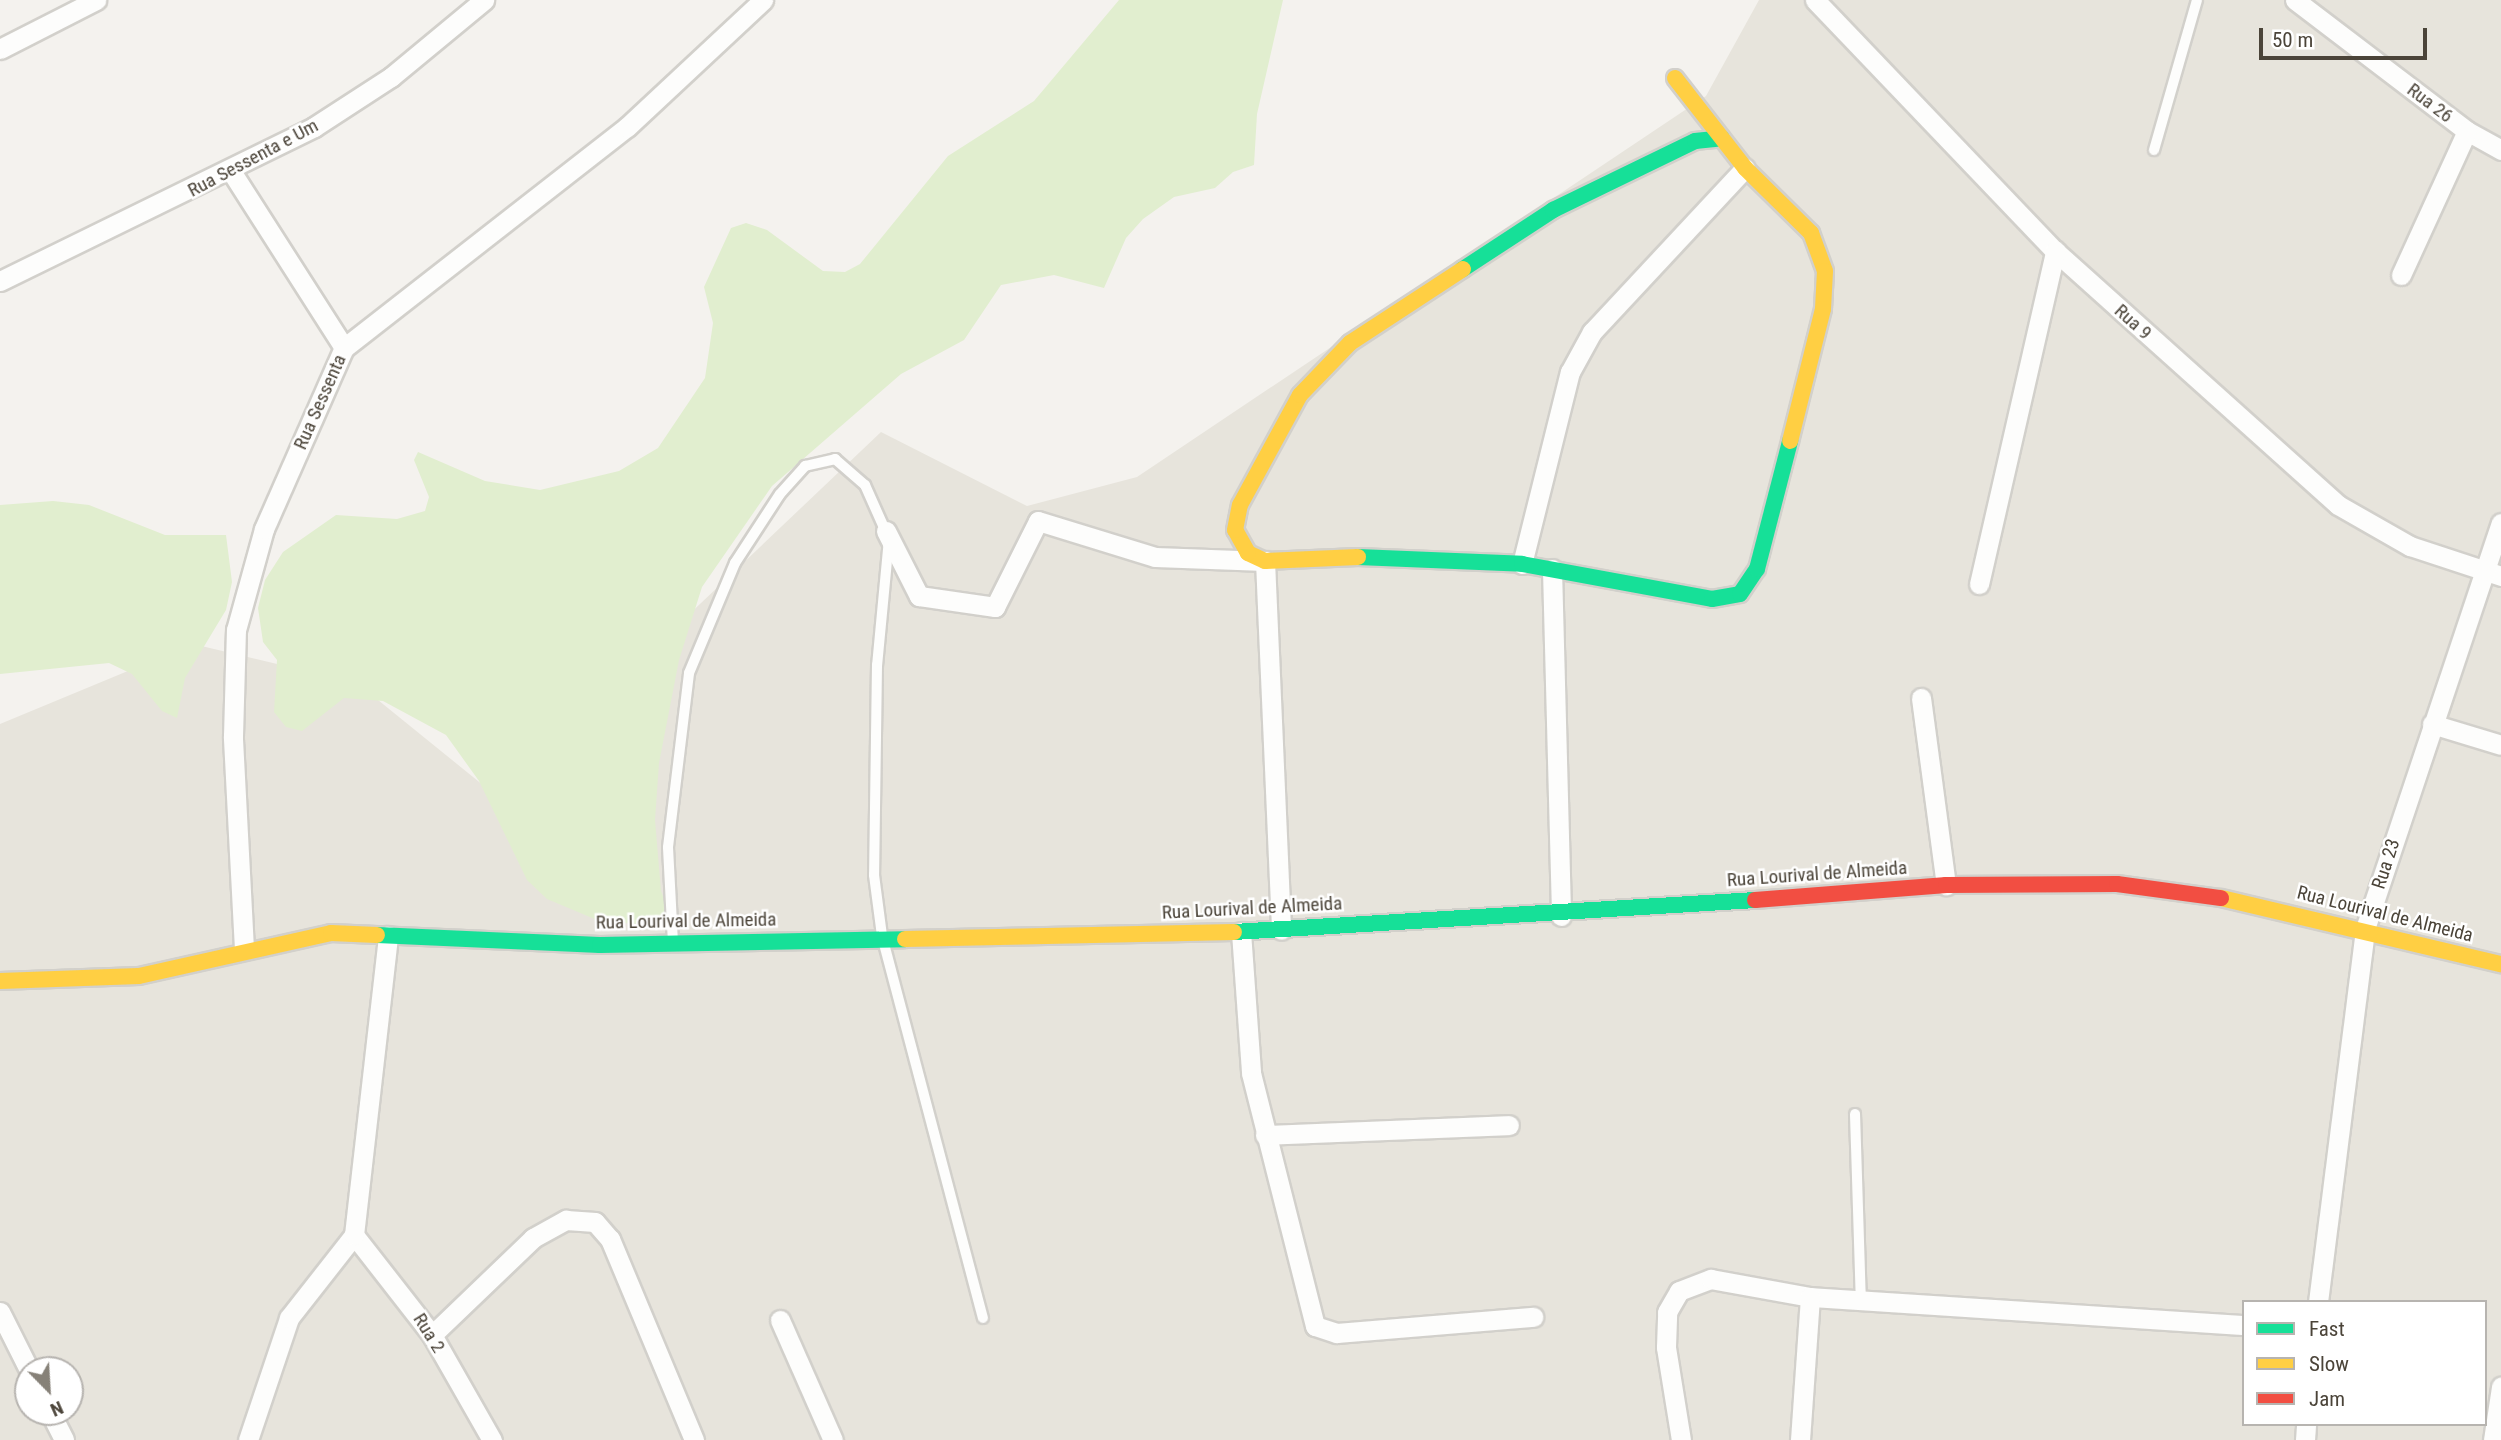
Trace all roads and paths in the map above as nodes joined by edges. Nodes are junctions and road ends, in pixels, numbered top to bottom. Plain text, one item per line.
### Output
1 (96, 0) edge
2 (484, 0) edge
3 (1815, 0) edge
4 (2197, 0) edge
5 (2295, 0) edge
6 (754, 3) edge
7 (0, 49) edge
8 (1675, 78) dead end
9 (2467, 131) junction
10 (1722, 138) junction
11 (2154, 150) dead end
12 (2501, 150) edge
13 (1745, 168) junction
14 (231, 171) junction
15 (2055, 251) junction
16 (2401, 275) dead end
17 (0, 281) edge
18 (344, 348) junction
19 (2501, 523) edge
20 (886, 531) junction
21 (1265, 561) junction
22 (1522, 564) junction
23 (1552, 569) junction
24 (2493, 575) edge
25 (1979, 584) dead end
26 (1921, 698) dead end
27 (2432, 724) junction
28 (2501, 745) edge
29 (1946, 885) junction
30 (1562, 916) junction
31 (2365, 929) junction
32 (1281, 930) junction
33 (1241, 932) junction
34 (388, 936) junction
35 (882, 936) junction
36 (673, 943) junction
37 (244, 948) junction
38 (2501, 964) edge
39 (0, 981) edge
40 (1855, 1114) dead end
41 (1509, 1125) dead end
42 (1265, 1135) junction
43 (354, 1236) junction
44 (1810, 1297) junction
45 (2318, 1300) edge
46 (1861, 1301) junction
47 (0, 1312) edge
48 (1533, 1317) dead end
49 (983, 1318) dead end
50 (780, 1320) dead end
51 (2242, 1325) edge
52 (432, 1335) junction
53 (22, 1356) edge
54 (2501, 1387) edge
55 (248, 1440) edge
56 (492, 1440) edge
57 (694, 1440) edge
58 (833, 1440) edge
59 (1681, 1440) edge
60 (1800, 1440) edge
61 (2493, 1440) edge

1 - 7 street
2 - 14 street, Rua Sessenta e Um
3 - 15 street, Rua 9
4 - 11 lane
5 - 9 street, Rua 26
6 - 18 street, Rua Sessenta
8 - 10 street
9 - 12 street, Rua 26
9 - 16 street
10 - 13 street
10 - 21 street
13 - 22 street
13 - 23 street
14 - 17 street, Rua Sessenta e Um
14 - 18 street
15 - 24 street, Rua 9
15 - 25 street
18 - 37 street, Rua Sessenta
19 - 24 street, Rua 23
20 - 21 street
20 - 35 lane
20 - 36 lane
21 - 22 street
21 - 32 street
22 - 23 street
23 - 30 street
24 - 27 street, Rua 23
26 - 29 street
27 - 28 street
27 - 31 street, Rua 23
29 - 30 street, Rua Lourival de Almeida
29 - 31 street, Rua Lourival de Almeida
30 - 32 street, Rua Lourival de Almeida
31 - 38 street, Rua Lourival de Almeida
31 - 45 street, Rua 23
32 - 33 street, Rua Lourival de Almeida
33 - 35 street, Rua Lourival de Almeida
33 - 42 street
34 - 36 street, Rua Lourival de Almeida
34 - 37 street, Rua Lourival de Almeida
34 - 43 street
35 - 36 street, Rua Lourival de Almeida
35 - 49 lane
37 - 39 street, Rua Lourival de Almeida
40 - 46 lane
41 - 42 street
42 - 48 street
43 - 52 street, Rua 2
43 - 55 street
44 - 46 street
44 - 59 street
44 - 60 street
46 - 51 street
47 - 53 street
50 - 58 street
52 - 56 street, Rua 2
52 - 57 street
54 - 61 street

